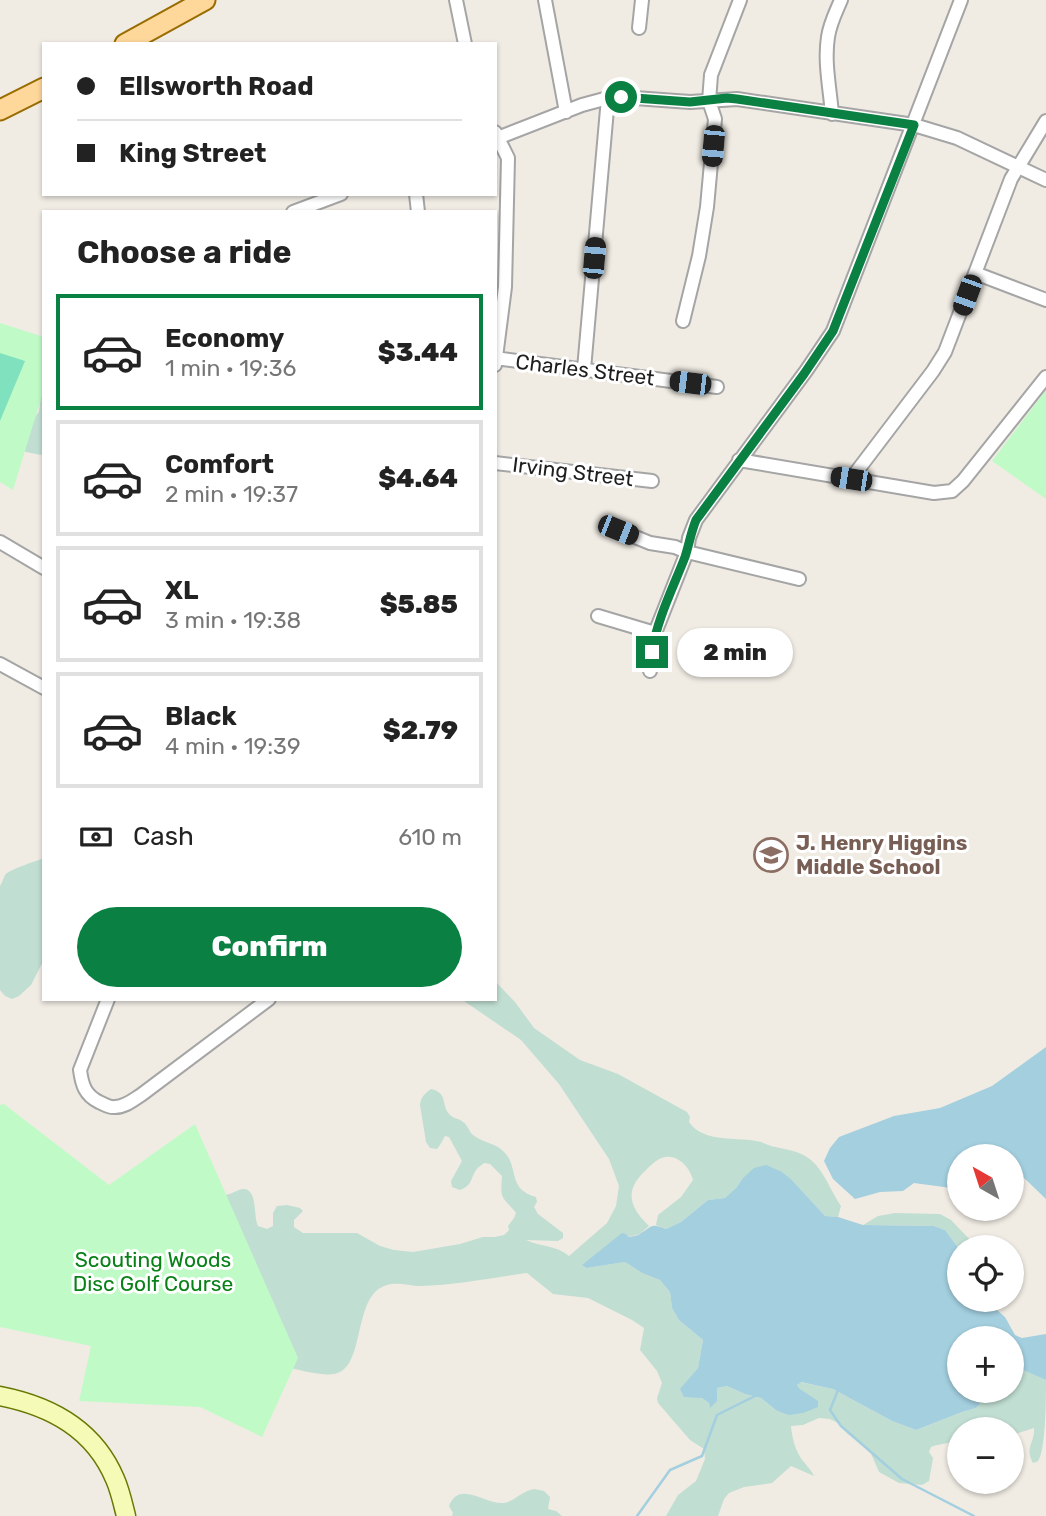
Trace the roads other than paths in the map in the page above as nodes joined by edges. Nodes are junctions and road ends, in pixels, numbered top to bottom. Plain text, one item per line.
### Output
1 (205, 0) edge
2 (456, 0) edge
3 (545, 0) edge
4 (642, 0) edge
5 (740, 0) edge
6 (841, 0) edge
7 (961, 0) edge
8 (639, 28) dead end
9 (129, 42) edge
10 (465, 42) edge
11 (42, 90) edge
12 (608, 98) junction
13 (709, 101) junction
14 (0, 110) edge
15 (566, 112) junction
16 (832, 114) junction
17 (1046, 121) edge
18 (914, 125) junction
19 (497, 137) edge
20 (497, 139) edge
21 (1019, 167) junction
22 (1046, 180) edge
23 (336, 196) edge
24 (298, 210) edge
25 (975, 273) junction
26 (1046, 300) edge
27 (682, 321) dead end
28 (497, 352) edge
29 (497, 360) edge
30 (584, 369) junction
31 (1046, 377) edge
32 (717, 387) dead end
33 (739, 460) junction
34 (497, 463) edge
35 (851, 479) junction
36 (652, 481) dead end
37 (618, 530) dead end
38 (0, 542) edge
39 (687, 552) junction
40 (42, 567) edge
41 (799, 579) dead end
42 (598, 616) dead end
43 (655, 633) junction
44 (0, 664) edge
45 (650, 671) dead end
46 (42, 687) edge
47 (107, 1001) edge
48 (266, 1001) edge
49 (0, 1396) edge
50 (125, 1516) edge

1 - 9 main road
2 - 10 street
3 - 15 street
4 - 8 street
5 - 13 street
6 - 16 street
7 - 18 street
11 - 14 main road
12 - 13 street
12 - 15 street
12 - 30 street
13 - 16 street
13 - 27 street
15 - 19 street
16 - 18 street
17 - 21 street
18 - 21 street
18 - 33 street
20 - 28 street
21 - 22 street
21 - 25 street
23 - 24 street
25 - 26 street
25 - 35 street
29 - 30 street, Charles Street
30 - 32 street, Charles Street
31 - 35 street
33 - 35 street
33 - 39 street
34 - 36 street, Irving Street
37 - 39 street
38 - 40 street
39 - 41 street
39 - 43 street
42 - 43 street
43 - 45 street
44 - 46 street
47 - 48 street
49 - 50 street

